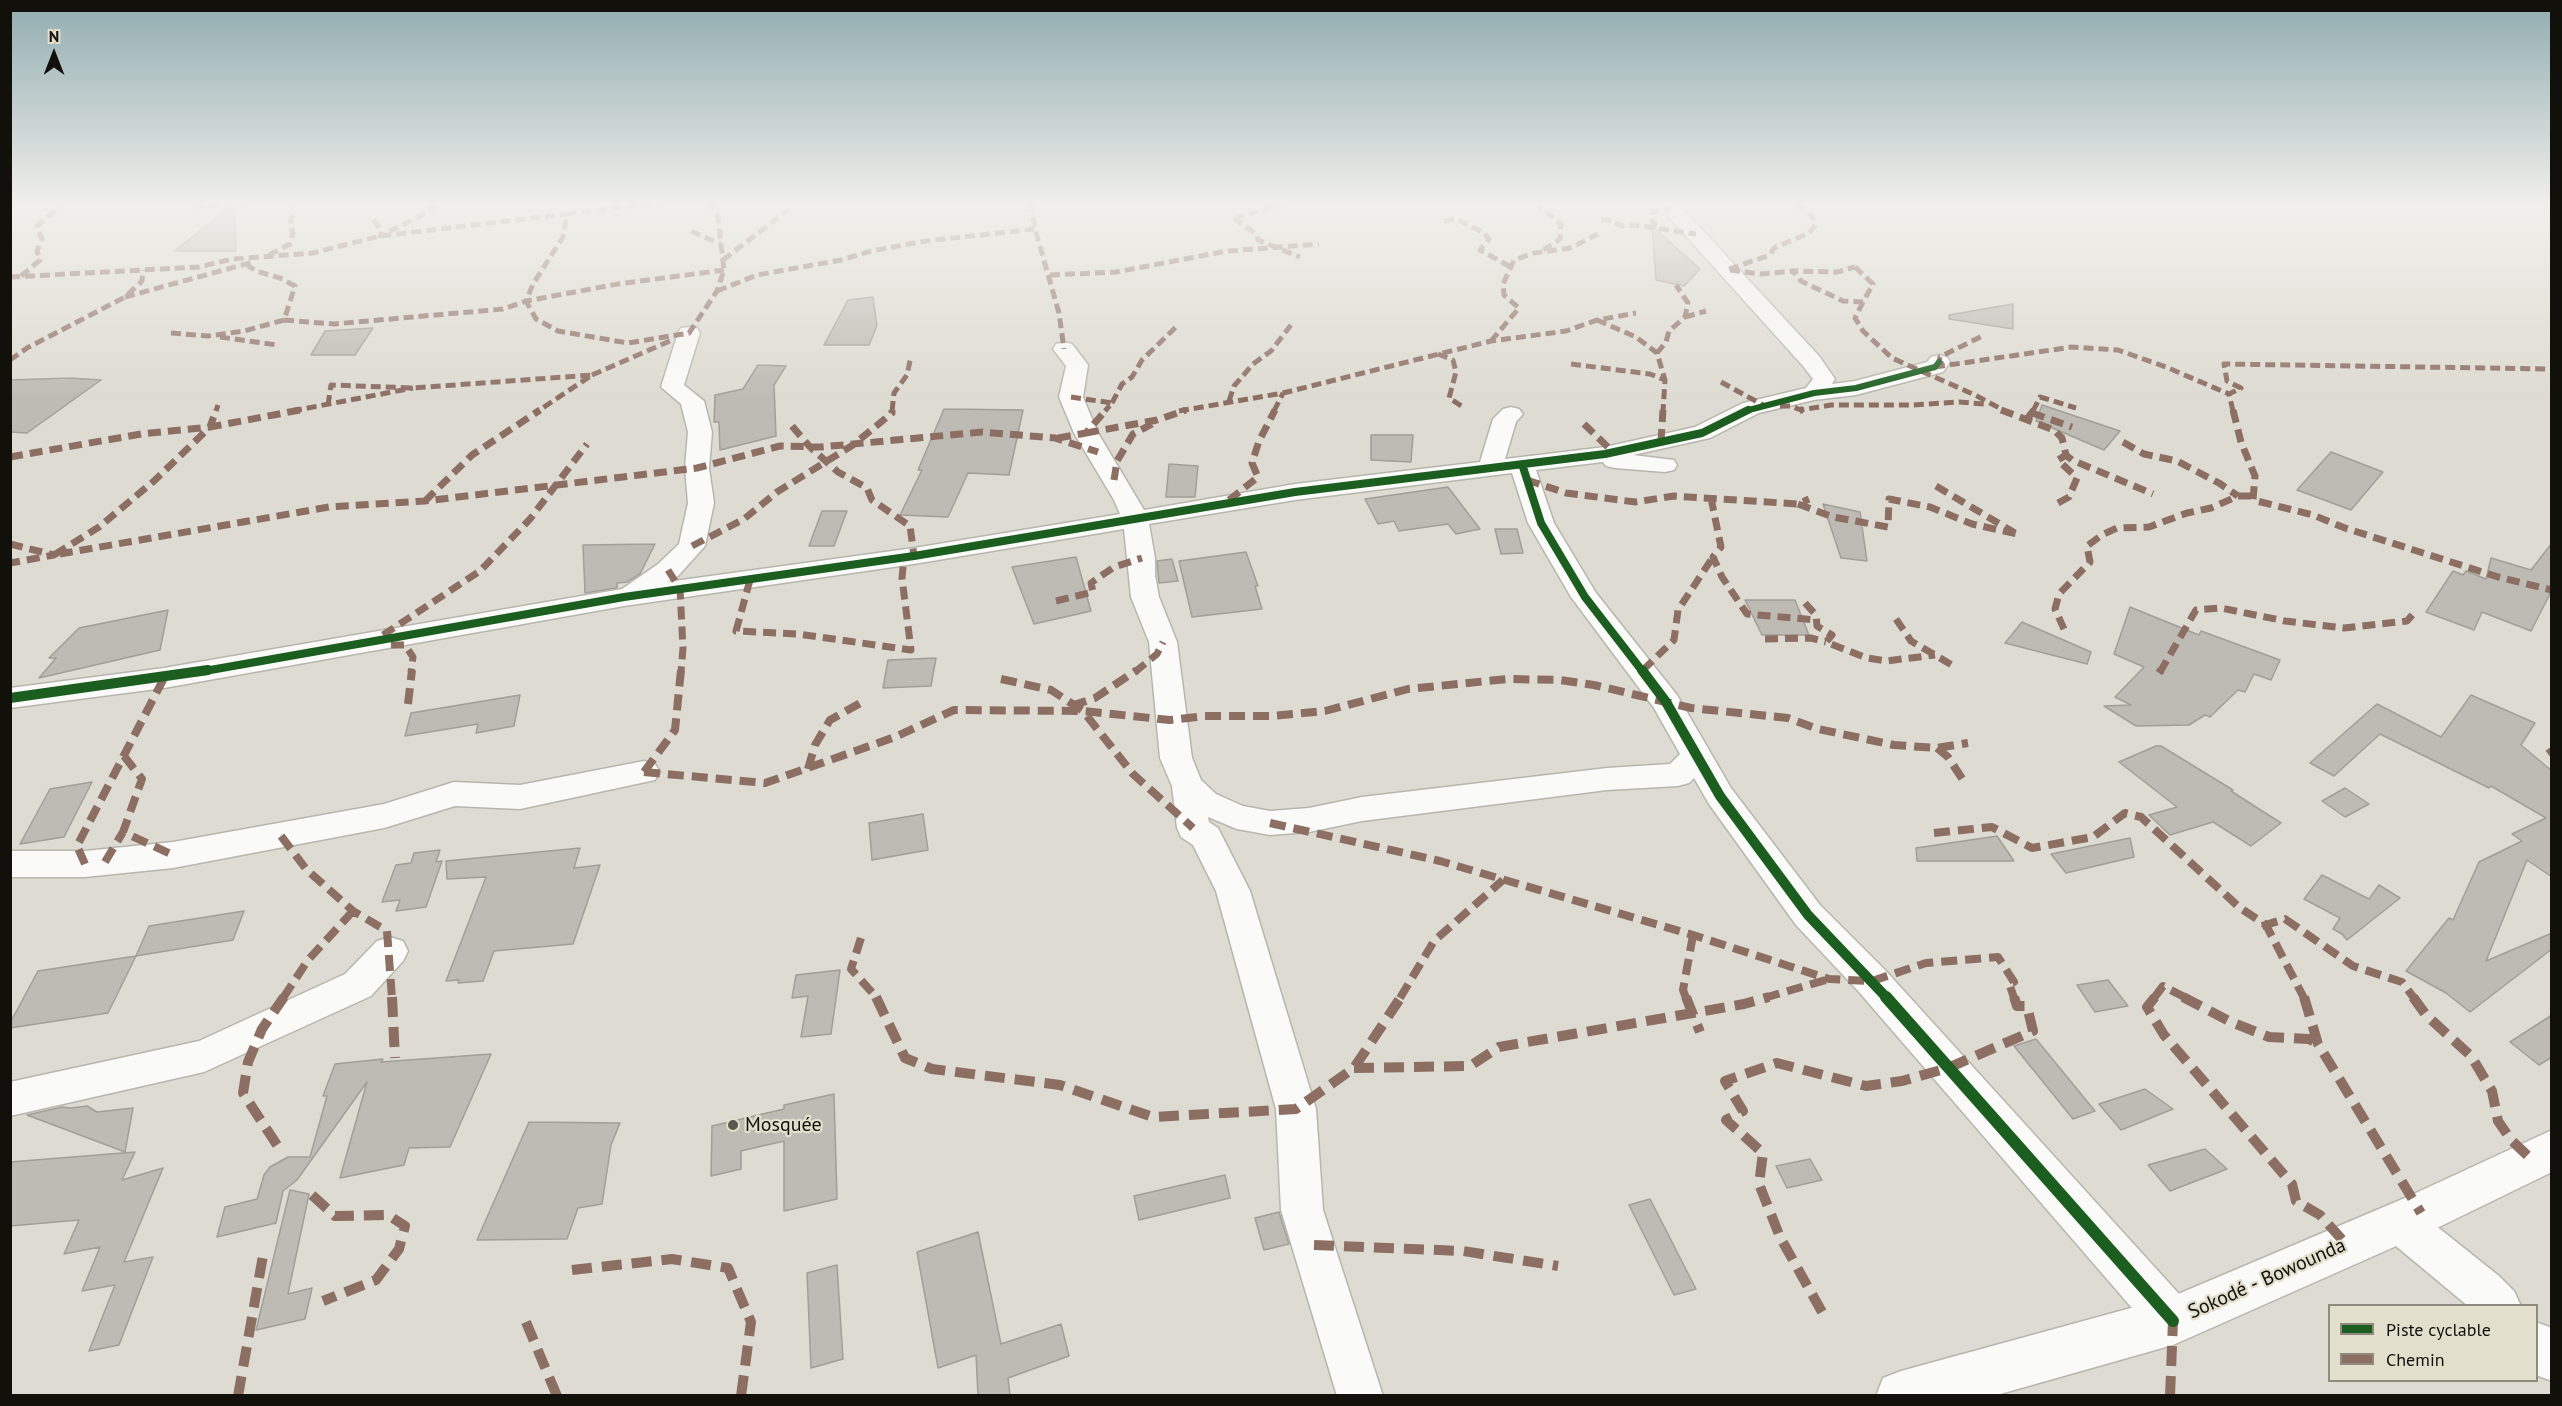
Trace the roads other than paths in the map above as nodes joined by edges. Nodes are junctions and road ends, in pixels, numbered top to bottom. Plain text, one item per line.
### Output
1 (1726, 268) edge
2 (688, 333) dead end
3 (1064, 349) dead end
4 (1939, 362) dead end
5 (1801, 398) junction
6 (1511, 414) dead end
7 (1592, 455) junction
8 (1665, 465) dead end
9 (1523, 470) junction
10 (1133, 518) junction
11 (624, 597) junction
12 (10, 698) edge
13 (1697, 757) junction
14 (644, 772) dead end
15 (1188, 786) junction
16 (10, 864) edge
17 (390, 951) dead end
18 (10, 1099) edge
19 (2552, 1150) edge
20 (2400, 1222) junction
21 (2498, 1304) edge
22 (2173, 1321) junction
23 (2538, 1346) edge
24 (2552, 1359) edge
25 (1360, 1395) edge
26 (1901, 1395) edge

1 - 5 street
2 - 11 street
3 - 10 street
4 - 5 street
5 - 7 street
6 - 9 street
7 - 8 street
7 - 9 street
9 - 10 street
9 - 13 street
10 - 11 street
10 - 15 street
11 - 12 street
13 - 15 street
13 - 22 street
14 - 16 street
15 - 25 street
17 - 18 street
19 - 20 main road, Sokodé - Bowounda
20 - 21 street
20 - 22 main road, Sokodé - Bowounda
22 - 26 main road, Sokodé - Bowounda
23 - 24 street

